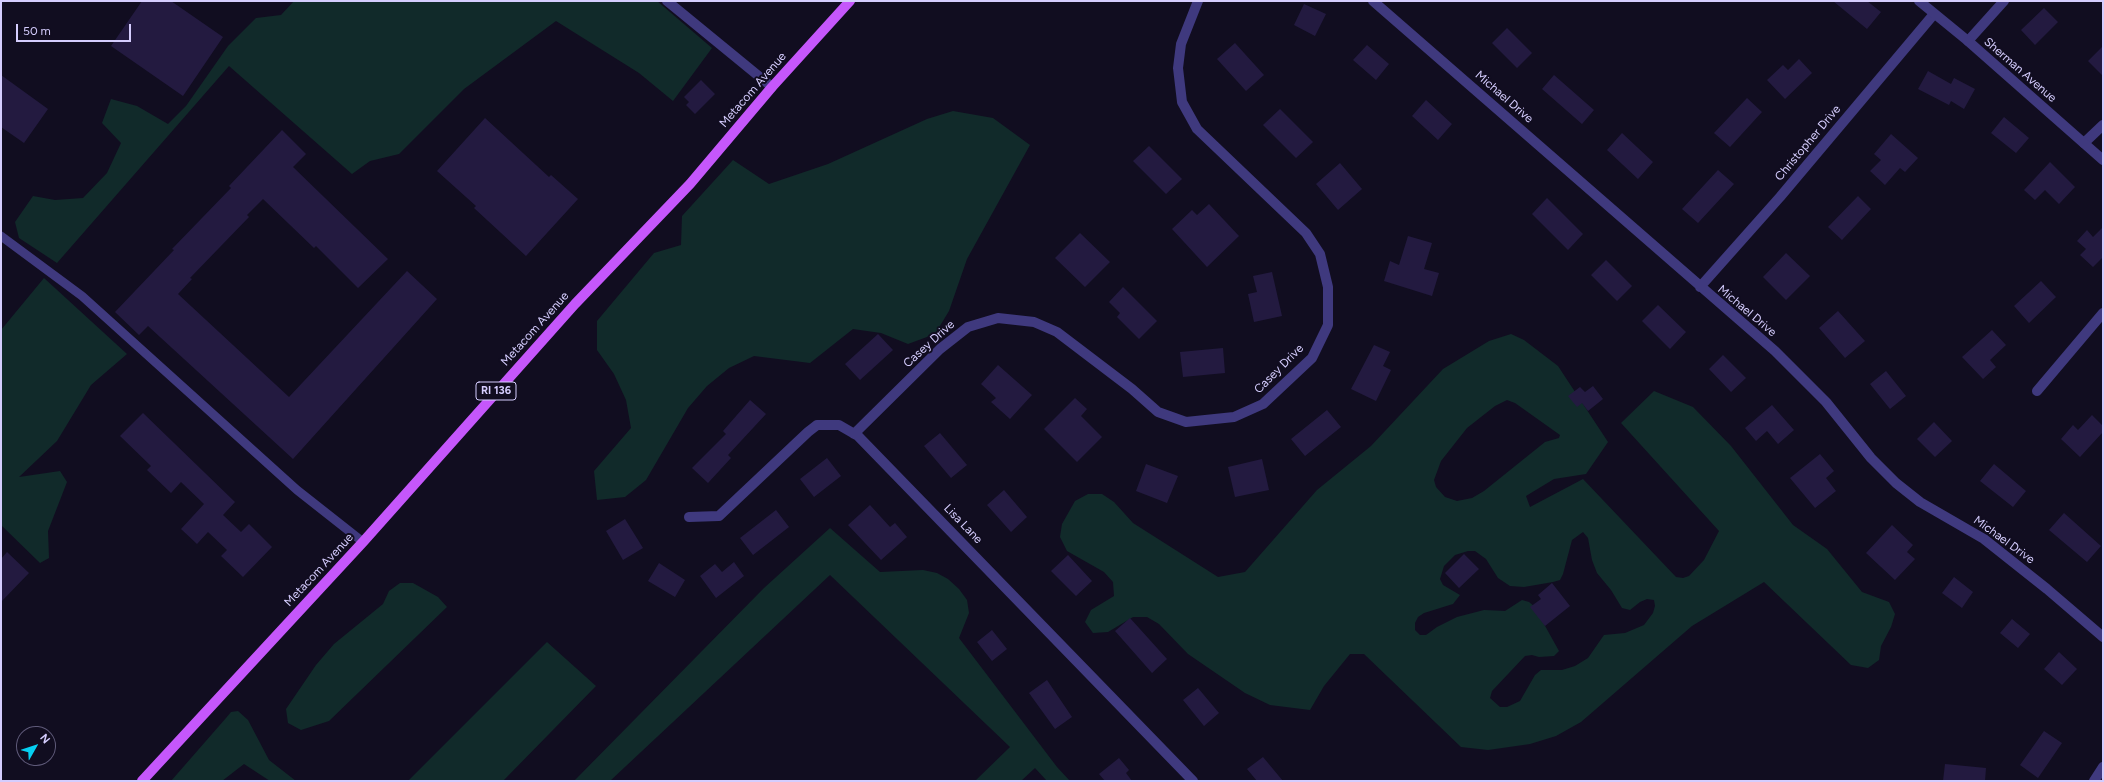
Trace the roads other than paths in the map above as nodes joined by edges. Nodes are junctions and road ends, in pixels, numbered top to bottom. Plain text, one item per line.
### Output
1 (667, 1) edge
2 (850, 1) edge
3 (1198, 1) edge
4 (1373, 1) edge
5 (1918, 1) edge
6 (2004, 1) edge
7 (1934, 14) junction
8 (1968, 41) junction
9 (772, 87) junction
10 (2103, 125) edge
11 (2084, 144) junction
12 (2103, 160) edge
13 (1, 236) edge
14 (1700, 287) junction
15 (2103, 313) edge
16 (2038, 391) dead end
17 (854, 434) junction
18 (689, 517) dead end
19 (363, 542) junction
20 (2103, 637) edge
21 (2103, 767) edge
22 (142, 781) edge
23 (1193, 781) edge
24 (2094, 781) edge

1 - 9 street
2 - 9 main road, Metacom Avenue / RI 136
3 - 17 street, Casey Drive
4 - 14 street, Michael Drive
5 - 7 street, Sherman Avenue
6 - 8 street
7 - 8 street, Sherman Avenue
7 - 14 street, Christopher Drive
8 - 11 street, Sherman Avenue
9 - 19 main road, Metacom Avenue / RI 136
10 - 11 street
11 - 12 street, Sherman Avenue
13 - 19 lane
14 - 20 street, Michael Drive
15 - 16 street
17 - 18 street, Lisa Lane
17 - 23 street, Lisa Lane
19 - 22 main road, Metacom Avenue / RI 136
21 - 24 street

